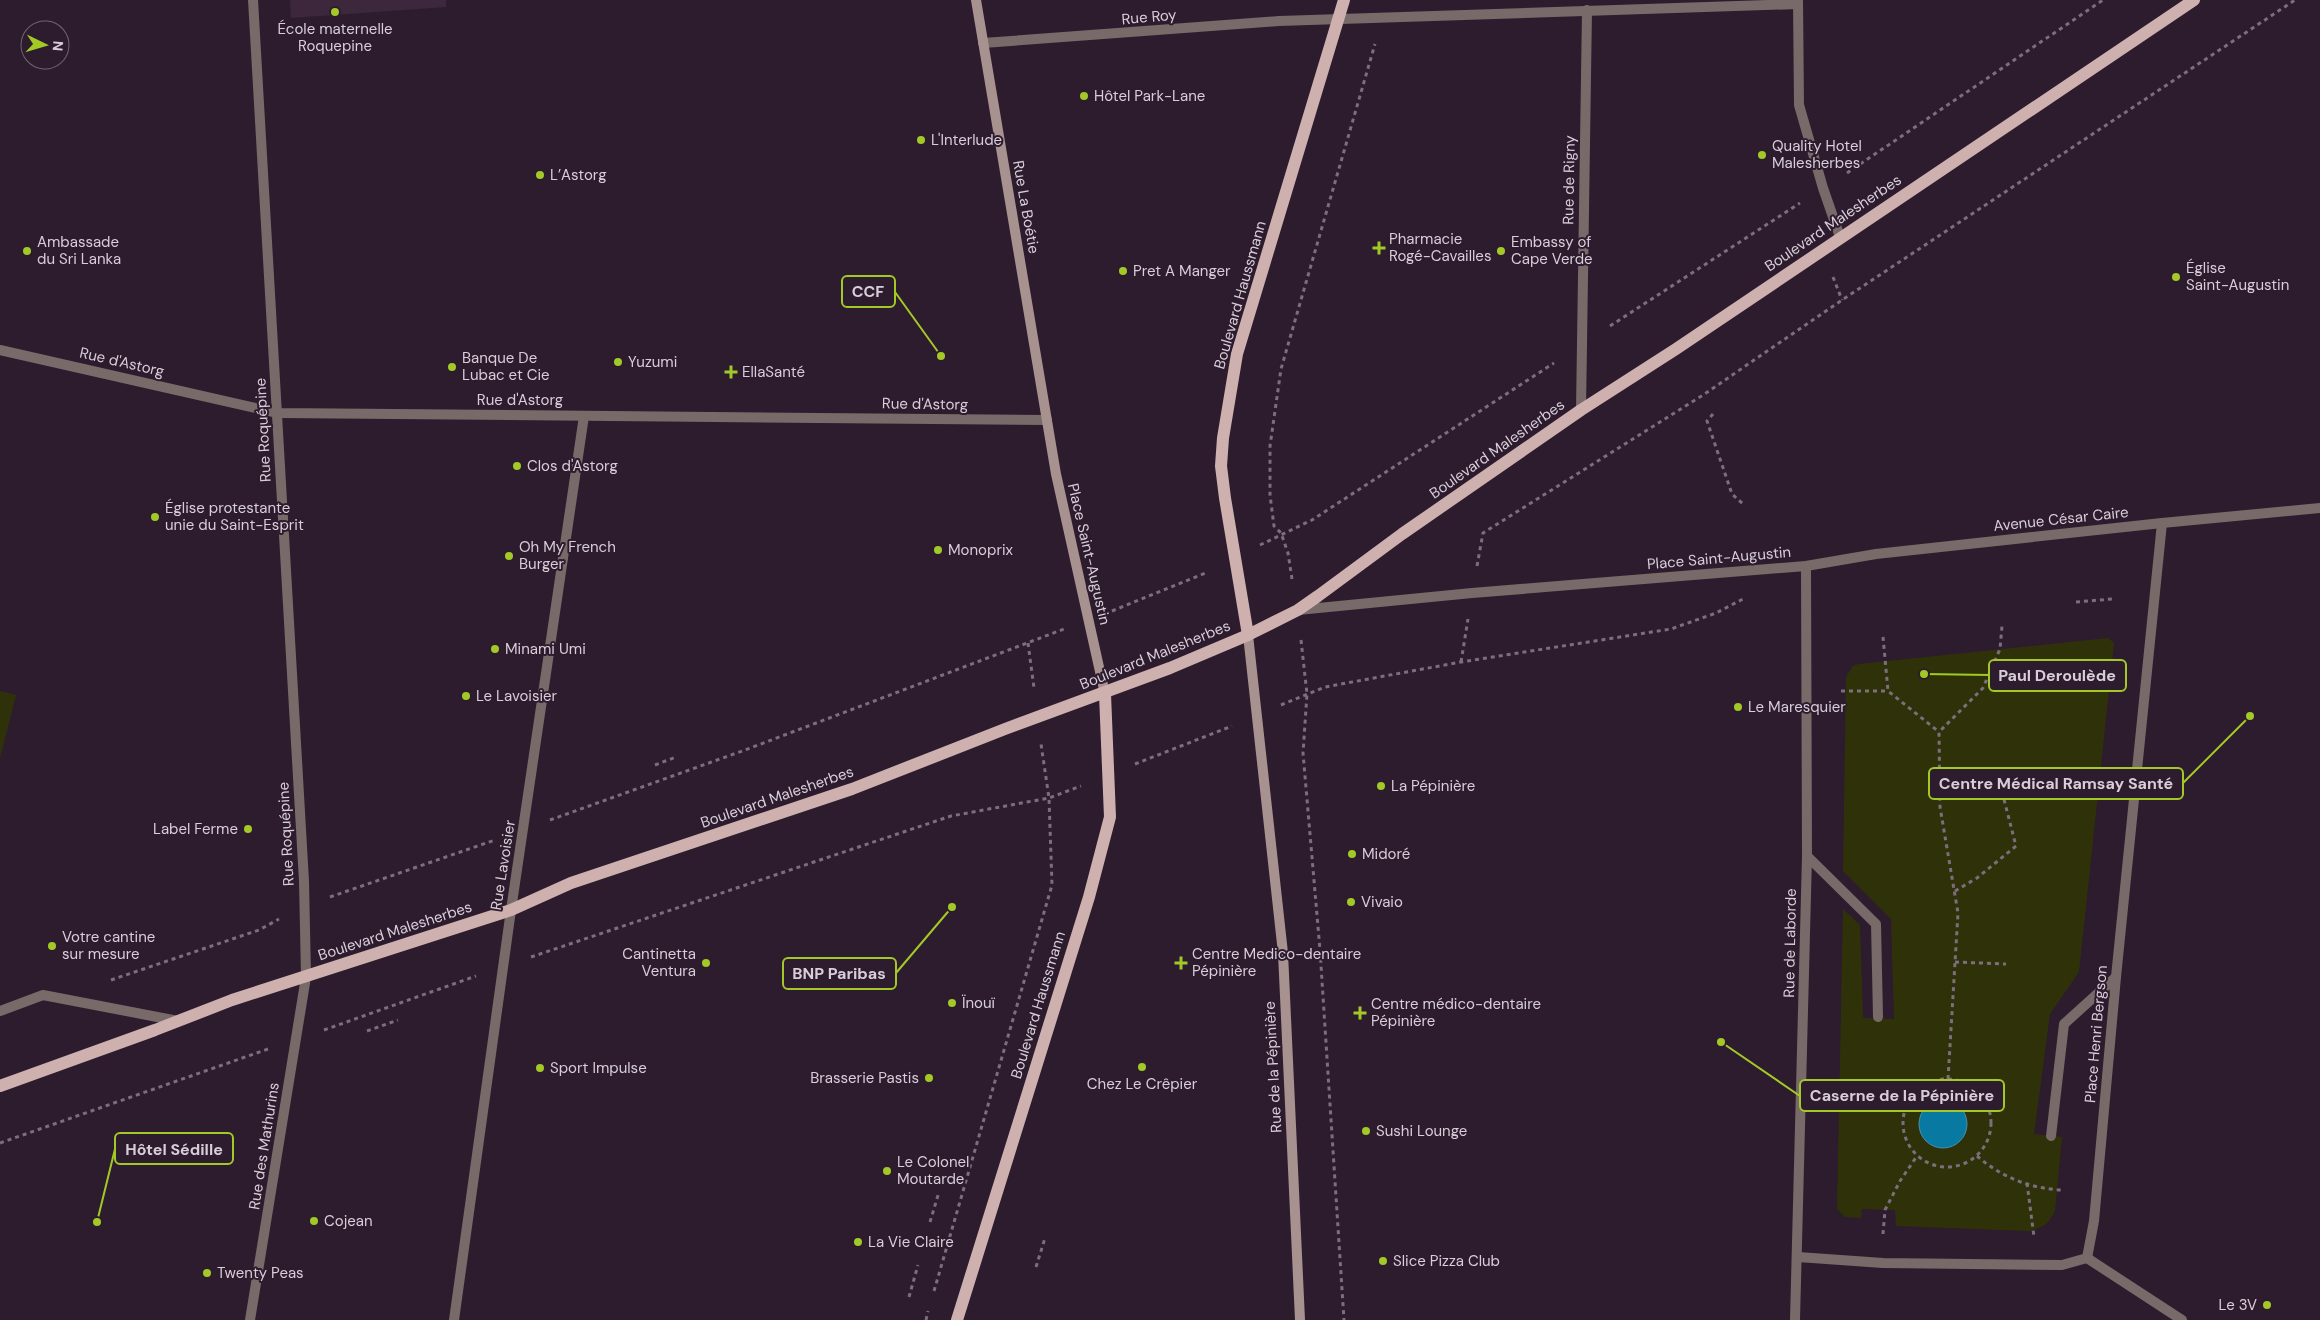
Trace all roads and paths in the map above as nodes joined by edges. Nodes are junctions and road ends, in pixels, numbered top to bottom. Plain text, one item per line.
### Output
1 (253, 0) edge
2 (976, 0) edge
3 (1344, 0) edge
4 (2103, 0) edge
5 (2194, 0) edge
6 (2295, 0) edge
7 (1798, 2) edge
8 (1586, 10) junction
9 (1338, 19) junction
10 (982, 43) junction
11 (1371, 61) dead end
12 (1823, 188) junction
13 (1840, 237) junction
14 (1836, 286) dead end
15 (1842, 300) junction
16 (1610, 326) dead end
17 (0, 350) edge
18 (1557, 361) dead end
19 (1581, 410) junction
20 (278, 413) junction
21 (1713, 414) dead end
22 (584, 416) junction
23 (1047, 420) junction
24 (1743, 504) dead end
25 (2320, 508) edge
26 (2162, 523) junction
27 (1477, 562) dead end
28 (1806, 566) junction
29 (1198, 577) dead end
30 (1744, 598) dead end
31 (2112, 598) dead end
32 (2076, 602) dead end
33 (1120, 608) dead end
34 (1298, 610) junction
35 (2002, 626) dead end
36 (1466, 630) dead end
37 (1248, 635) junction
38 (1883, 637) dead end
39 (1461, 662) junction
40 (1841, 691) dead end
41 (1888, 691) junction
42 (1104, 694) junction
43 (1232, 726) dead end
44 (1939, 732) junction
45 (1176, 748) dead end
46 (676, 757) dead end
47 (655, 765) dead end
48 (1998, 776) dead end
49 (1807, 856) junction
50 (1955, 890) junction
51 (511, 910) junction
52 (540, 954) dead end
53 (1955, 962) junction
54 (2006, 964) dead end
55 (306, 977) junction
56 (2116, 977) junction
57 (442, 988) dead end
58 (0, 1011) edge
59 (1878, 1017) dead end
60 (398, 1020) dead end
61 (178, 1022) junction
62 (329, 1028) dead end
63 (368, 1032) dead end
64 (236, 1061) dead end
65 (1948, 1079) junction
66 (0, 1086) edge
67 (2051, 1136) dead end
68 (0, 1143) edge
69 (1917, 1156) junction
70 (1977, 1156) junction
71 (2027, 1183) junction
72 (2064, 1190) dead end
73 (939, 1192) dead end
74 (930, 1222) dead end
75 (1883, 1234) dead end
76 (2034, 1237) dead end
77 (1045, 1238) dead end
78 (1798, 1257) junction
79 (2087, 1258) junction
80 (918, 1265) dead end
81 (1036, 1267) dead end
82 (934, 1293) dead end
83 (909, 1296) dead end
84 (931, 1302) dead end
85 (250, 1320) edge
86 (454, 1320) edge
87 (926, 1320) edge
88 (957, 1320) edge
89 (1300, 1320) edge
90 (1344, 1320) edge
91 (1795, 1320) edge
92 (2182, 1320) edge

1 - 20 street, Rue Roquépine
2 - 10 street, Rue La Boétie
3 - 9 main road, Boulevard Haussmann
4 - 12 path
5 - 13 main road, Boulevard Malesherbes
6 - 15 path
7 - 8 street, Rue Roy
7 - 12 street
8 - 9 street, Rue Roy
8 - 19 street, Rue de Rigny
9 - 10 street, Rue Roy
9 - 37 main road, Boulevard Haussmann
10 - 23 street, Rue La Boétie
11 - 18 path
12 - 13 street
12 - 16 path
13 - 19 main road, Boulevard Malesherbes
14 - 15 path
15 - 27 path
17 - 20 street, Rue d'Astorg
19 - 34 main road, Boulevard Malesherbes
20 - 22 street, Rue d'Astorg
20 - 55 street, Rue Roquépine
21 - 24 path
22 - 23 street, Rue d'Astorg
22 - 51 street, Rue Lavoisier
23 - 42 street, Place Saint-Augustin
25 - 26 street, Avenue César Caire
26 - 28 street, Avenue César Caire
26 - 56 street, Place Henri Bergson
28 - 34 street, Place Saint-Augustin
28 - 49 street, Rue de Laborde
29 - 33 path
30 - 39 path
31 - 32 path
34 - 37 main road, Boulevard Malesherbes
35 - 44 path
36 - 39 path
37 - 42 main road, Boulevard Malesherbes
37 - 89 street, Rue de la Pépinière
38 - 41 path
39 - 90 path
40 - 41 path
41 - 44 path
42 - 51 main road, Boulevard Malesherbes
42 - 88 main road, Boulevard Haussmann
43 - 45 path
44 - 50 path
46 - 47 path
48 - 50 path
49 - 59 street
49 - 78 street, Rue de Laborde
50 - 53 path
51 - 55 main road, Boulevard Malesherbes
51 - 86 street, Rue Lavoisier
52 - 82 path, Boulevard Haussmann
53 - 54 path
53 - 65 path
55 - 61 main road, Boulevard Malesherbes
55 - 85 street, Rue des Mathurins
56 - 67 street
56 - 79 street, Place Henri Bergson
57 - 62 path
58 - 61 street
60 - 63 path
61 - 66 main road, Boulevard Malesherbes
64 - 68 path
65 - 69 path
65 - 70 path
69 - 70 path
69 - 75 path
70 - 71 path
71 - 72 path
71 - 76 path
73 - 74 path
77 - 81 path
78 - 79 street
78 - 91 street, Rue de Laborde
79 - 92 street
80 - 83 path
84 - 87 path

